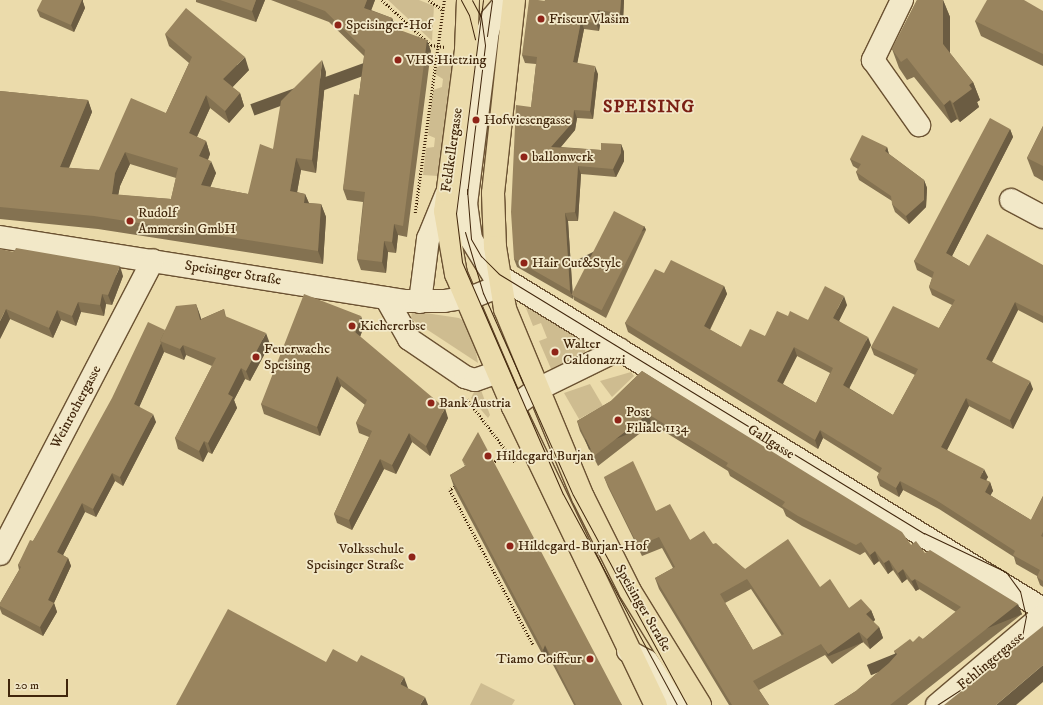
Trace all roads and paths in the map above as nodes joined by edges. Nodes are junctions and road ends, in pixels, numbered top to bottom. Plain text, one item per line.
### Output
1 (382, 0) edge
2 (429, 0) edge
3 (444, 0) edge
4 (468, 0) edge
5 (483, 0) edge
6 (507, 0) edge
7 (514, 0) edge
8 (902, 0) edge
9 (443, 10) junction
10 (488, 31) junction
11 (919, 125) dead end
12 (446, 195) junction
13 (1011, 200) dead end
14 (1043, 217) edge
15 (0, 237) edge
16 (153, 260) junction
17 (499, 281) junction
18 (386, 298) junction
19 (466, 298) junction
20 (420, 302) junction
21 (620, 349) junction
22 (498, 372) junction
23 (536, 390) junction
24 (513, 407) junction
25 (488, 429) dead end
26 (508, 453) junction
27 (492, 463) edge
28 (519, 467) dead end
29 (463, 482) edge
30 (0, 554) edge
31 (1043, 609) edge
32 (1043, 615) edge
33 (533, 644) edge
34 (628, 650) junction
35 (656, 705) edge
36 (677, 705) edge
37 (700, 705) edge
38 (937, 705) edge

1 - 9 path
2 - 9 path
3 - 9 path
4 - 12 main road, Feldkellergasse
5 - 10 street, Feldkellergasse
6 - 10 street, Feldkellergasse
7 - 17 main road
8 - 11 street
10 - 17 street, Feldkellergasse
12 - 19 main road, Feldkellergasse
12 - 20 street
13 - 14 street
15 - 16 street, Speisinger Straße
16 - 18 street, Speisinger Straße
16 - 30 street, Weinrothergasse
17 - 19 street, Speisinger Straße
17 - 21 street, Gallgasse
17 - 23 main road, Speisinger Straße
18 - 20 street, Speisinger Straße
18 - 22 street
19 - 20 street, Speisinger Straße
19 - 22 main road, Speisinger Straße
21 - 23 street
21 - 31 street, Gallgasse
22 - 24 main road, Speisinger Straße
23 - 24 street
23 - 37 main road, Speisinger Straße
24 - 34 main road, Speisinger Straße
25 - 26 path
26 - 27 path
26 - 28 path
29 - 33 path
32 - 38 street, Fehlingergasse
34 - 35 main road, Speisinger Straße
34 - 36 street, Speisinger Straße

